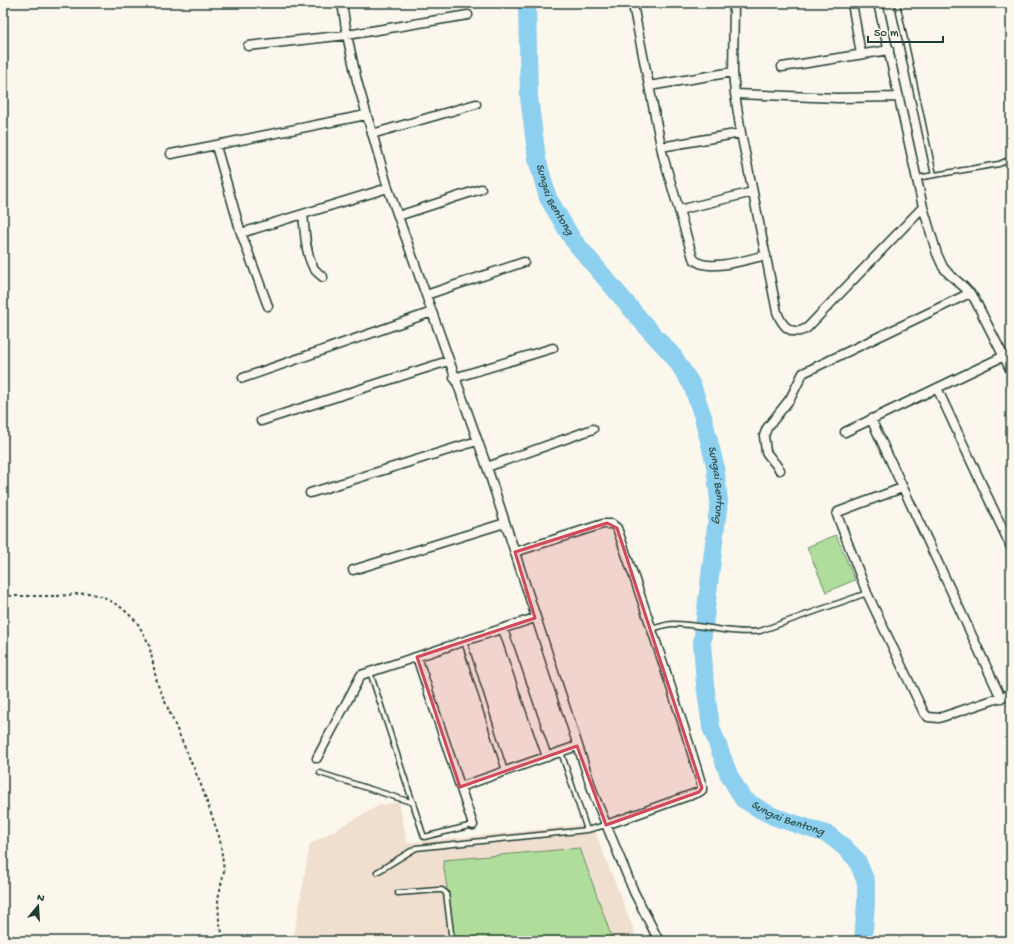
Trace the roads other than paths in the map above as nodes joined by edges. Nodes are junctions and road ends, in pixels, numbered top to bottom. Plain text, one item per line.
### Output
1 (342, 3) edge
2 (734, 3) edge
3 (852, 3) edge
4 (878, 3) edge
5 (897, 3) edge
6 (634, 10) dead end
7 (468, 15) dead end
8 (347, 35) junction
9 (248, 46) dead end
10 (889, 50) junction
11 (861, 54) junction
12 (782, 67) dead end
13 (733, 72) junction
14 (649, 86) junction
15 (735, 94) junction
16 (899, 97) junction
17 (476, 104) dead end
18 (366, 115) junction
19 (741, 133) junction
20 (372, 134) junction
21 (216, 146) junction
22 (661, 148) junction
23 (171, 154) dead end
24 (1011, 159) edge
25 (934, 175) junction
26 (917, 178) junction
27 (388, 188) junction
28 (481, 189) dead end
29 (753, 192) junction
30 (923, 207) junction
31 (679, 210) junction
32 (303, 214) junction
33 (398, 216) junction
34 (241, 233) junction
35 (766, 255) junction
36 (524, 262) dead end
37 (323, 277) dead end
38 (970, 293) junction
39 (426, 295) junction
40 (268, 306) dead end
41 (432, 312) junction
42 (553, 348) dead end
43 (1004, 356) junction
44 (448, 361) junction
45 (1011, 371) edge
46 (243, 378) dead end
47 (454, 378) junction
48 (937, 388) junction
49 (871, 419) junction
50 (261, 422) dead end
51 (593, 429) dead end
52 (845, 432) dead end
53 (477, 442) junction
54 (487, 467) junction
55 (780, 470) dead end
56 (902, 488) junction
57 (310, 493) dead end
58 (505, 523) junction
59 (1011, 547) edge
60 (515, 552) junction
61 (353, 570) dead end
62 (867, 593) junction
63 (535, 618) junction
64 (503, 629) junction
65 (652, 629) junction
66 (464, 641) junction
67 (416, 657) junction
68 (370, 672) junction
69 (1011, 694) edge
70 (1001, 698) junction
71 (577, 746) junction
72 (561, 752) junction
73 (547, 757) junction
74 (317, 758) dead end
75 (505, 771) junction
76 (320, 773) dead end
77 (460, 787) junction
78 (414, 803) junction
79 (473, 825) joint
80 (606, 825) junction
81 (587, 830) junction
82 (377, 872) dead end
83 (398, 893) dead end
84 (452, 941) edge
85 (658, 941) edge

1 - 8 street
2 - 13 street
3 - 11 street
4 - 10 street
5 - 25 lane
6 - 14 street
7 - 8 street
8 - 9 street
8 - 18 street
10 - 11 street
10 - 16 street
11 - 12 street
13 - 14 street
13 - 15 street
14 - 22 street
15 - 16 street
15 - 19 street
16 - 26 street
17 - 20 street
18 - 20 street
18 - 21 street
19 - 22 street
19 - 29 street
20 - 27 street
21 - 23 street
21 - 34 street
22 - 31 street
24 - 25 lane
25 - 26 lane
26 - 30 street
27 - 32 street
27 - 33 street
28 - 33 street
29 - 31 street
29 - 35 street
30 - 35 street
30 - 38 street
31 - 35 street
32 - 34 street
32 - 37 street
33 - 39 street
34 - 40 street
36 - 39 street
38 - 43 street
38 - 55 street
39 - 41 street
41 - 44 street
41 - 46 street
42 - 47 street
43 - 45 street
43 - 48 street
44 - 47 street
44 - 50 street
47 - 53 street
48 - 49 street
48 - 59 street
49 - 52 street
49 - 56 street
51 - 54 street
53 - 54 street
53 - 57 street
54 - 58 street
56 - 62 street
56 - 70 street
58 - 60 street
58 - 61 street
60 - 63 street
60 - 65 street
62 - 65 lane
62 - 70 street
63 - 64 street
63 - 71 street
64 - 66 street
64 - 73 street
65 - 80 street
66 - 67 street
66 - 75 lane
67 - 68 street
67 - 77 street
68 - 74 street
68 - 78 lane
69 - 70 street
71 - 72 street
71 - 80 street
72 - 73 street
72 - 81 lane
73 - 75 street
75 - 77 street
76 - 78 lane
77 - 79 street
78 - 79 lane
80 - 81 lane
80 - 85 street
81 - 82 lane
83 - 84 lane

